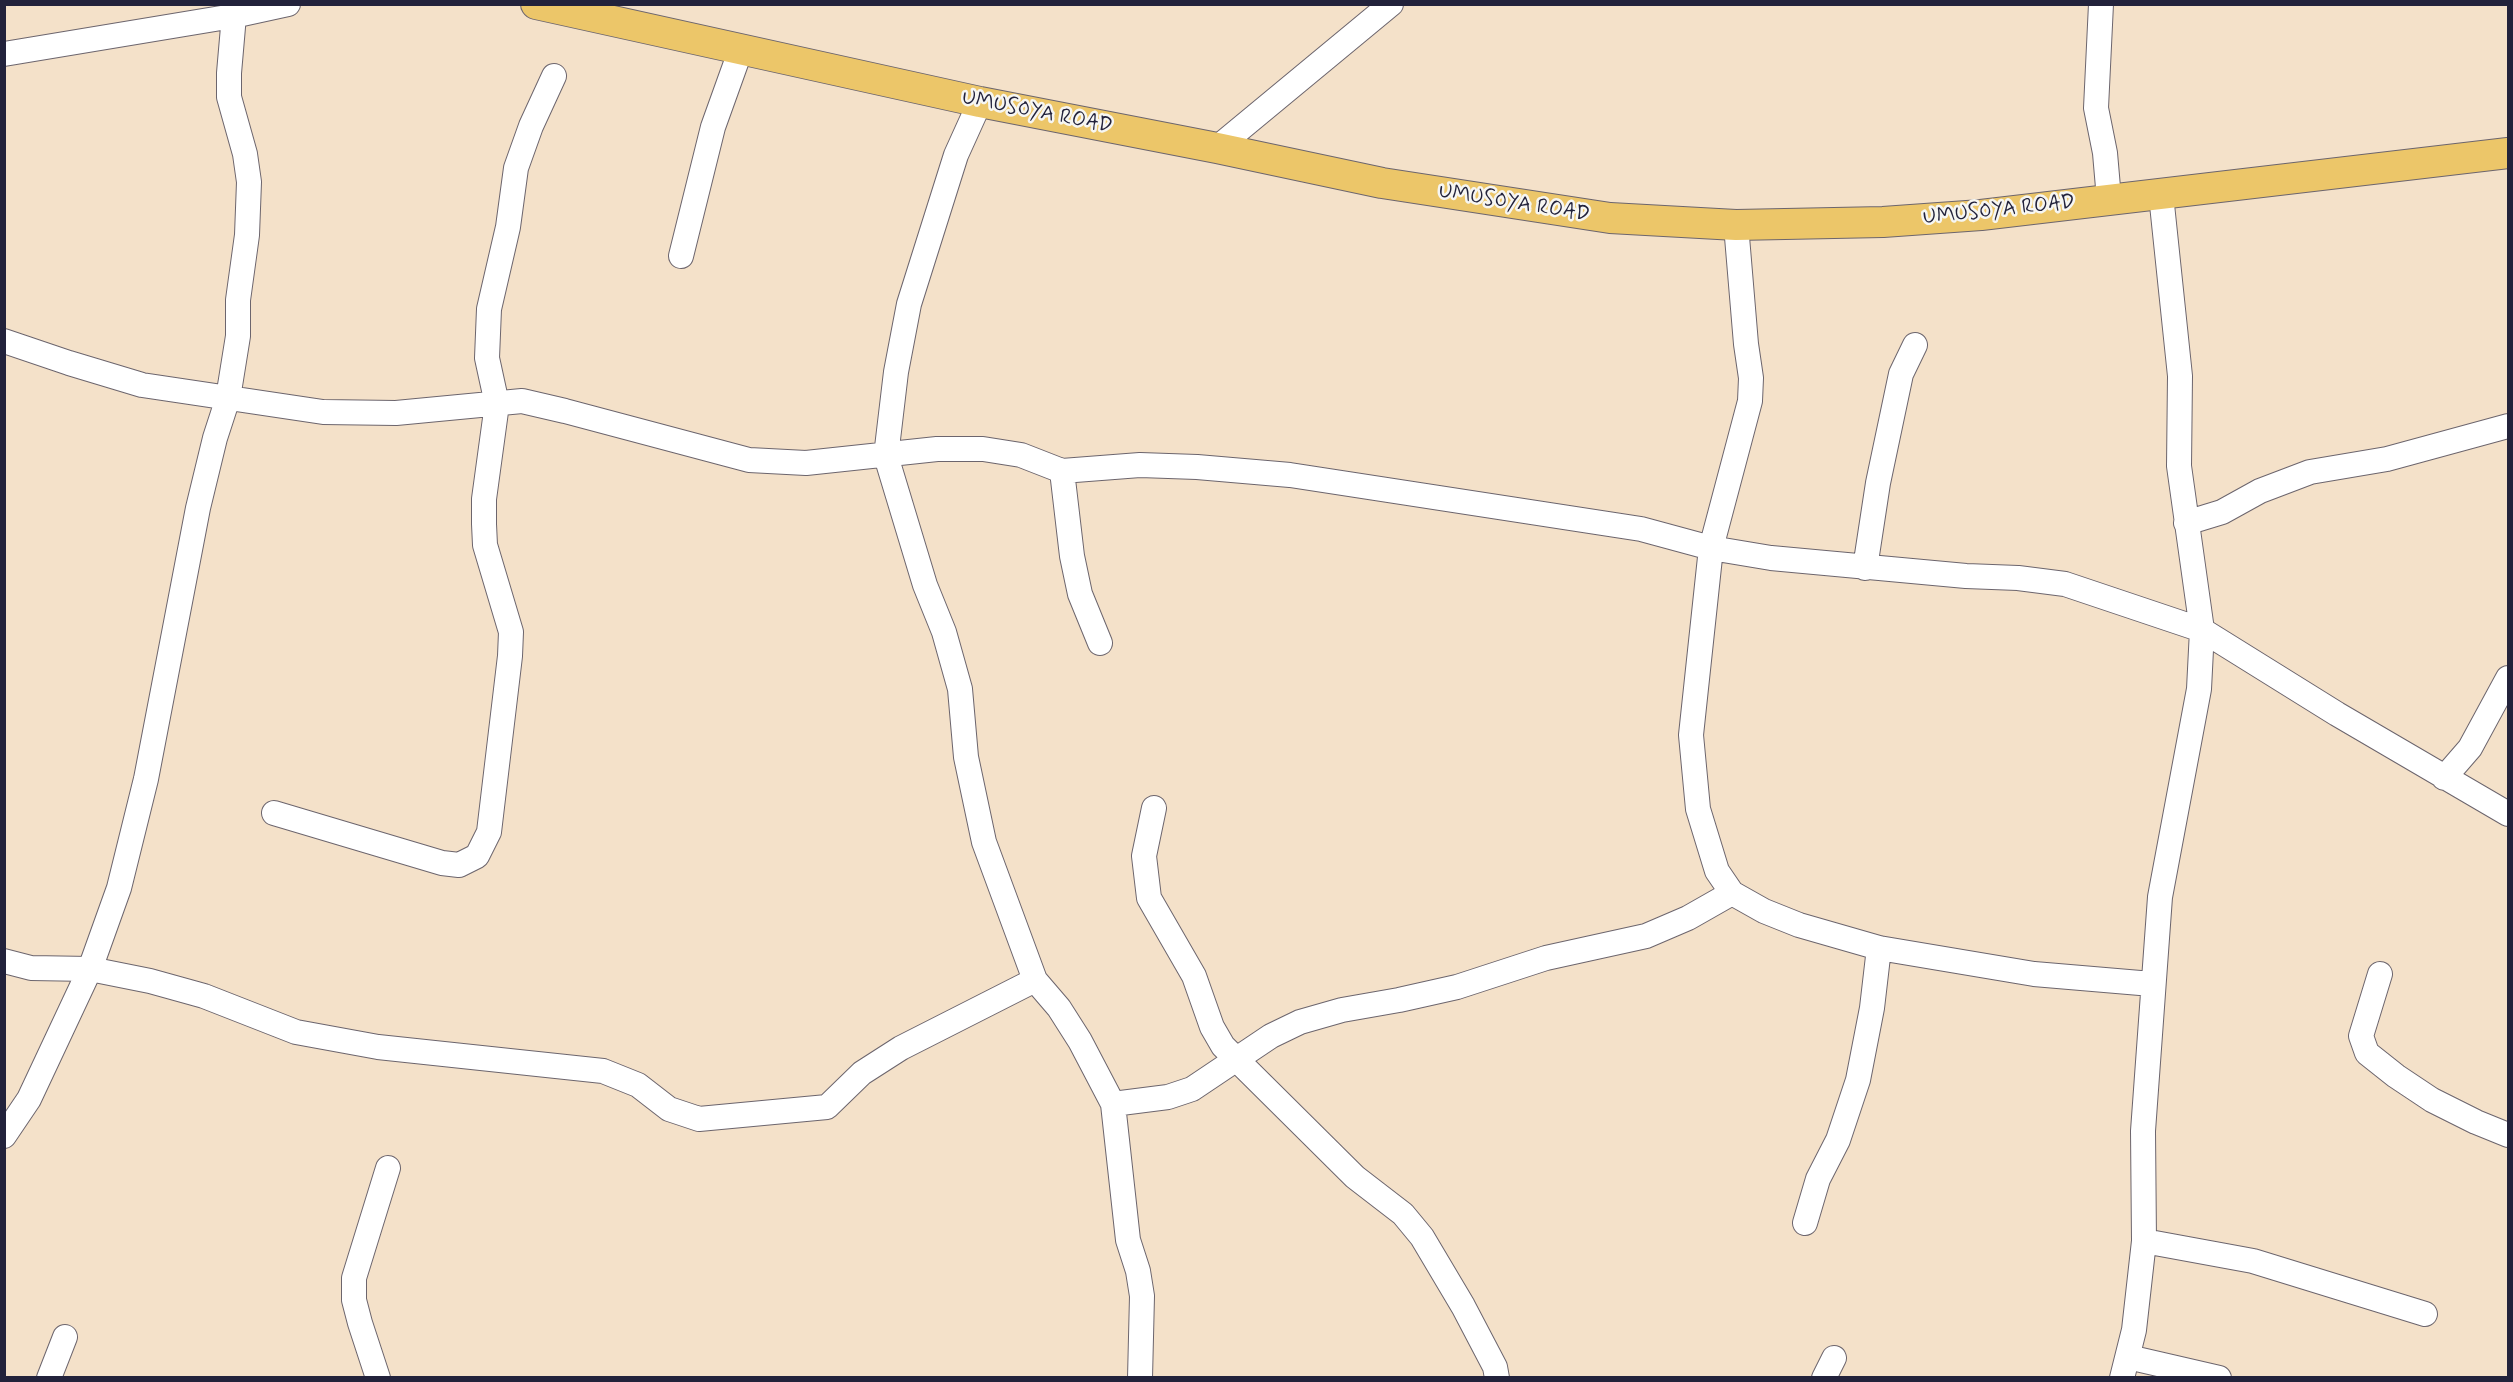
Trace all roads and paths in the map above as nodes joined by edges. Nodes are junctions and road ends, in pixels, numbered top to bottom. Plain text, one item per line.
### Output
1 (288, 4) edge
2 (536, 4) edge
3 (1391, 4) edge
4 (2101, 4) edge
5 (234, 10) edge
6 (741, 49) junction
7 (4, 54) edge
8 (554, 76) dead end
9 (980, 102) junction
10 (1217, 148) junction
11 (2508, 153) edge
12 (2161, 195) junction
13 (2109, 200) junction
14 (1736, 225) junction
15 (681, 256) dead end
16 (4, 341) edge
17 (1915, 345) dead end
18 (228, 398) junction
19 (497, 404) junction
20 (2508, 426) edge
21 (886, 456) junction
22 (1062, 471) junction
23 (2186, 523) junction
24 (1712, 548) junction
25 (1864, 568) junction
26 (2202, 630) junction
27 (1100, 643) dead end
28 (2508, 678) edge
29 (2444, 778) junction
30 (1154, 808) dead end
31 (274, 813) dead end
32 (2508, 814) edge
33 (1732, 893) junction
34 (1879, 948) junction
35 (4, 960) edge
36 (90, 969) junction
37 (2380, 974) dead end
38 (1035, 980) junction
39 (2152, 984) junction
40 (1235, 1060) junction
41 (1113, 1104) junction
42 (2508, 1135) edge
43 (4, 1136) edge
44 (388, 1168) dead end
45 (1805, 1223) dead end
46 (2144, 1241) junction
47 (2425, 1314) dead end
48 (65, 1337) dead end
49 (2125, 1367) edge
50 (49, 1377) edge
51 (378, 1377) edge
52 (1140, 1377) edge
53 (1497, 1377) edge
54 (2219, 1377) edge

1 - 5 street
2 - 6 main road, UMUSOYA ROAD
3 - 10 street
4 - 13 street
5 - 7 street
5 - 18 street
6 - 9 main road, UMUSOYA ROAD
6 - 15 street
8 - 19 street
9 - 10 main road, UMUSOYA ROAD
9 - 21 street
10 - 14 main road, UMUSOYA ROAD
11 - 12 main road, UMUSOYA ROAD
12 - 13 main road, UMUSOYA ROAD
12 - 23 street
13 - 14 main road, UMUSOYA ROAD
14 - 24 street
16 - 18 street
17 - 25 street
18 - 19 street
18 - 36 street
19 - 21 street
19 - 31 street
20 - 23 street
21 - 22 street
21 - 38 street
22 - 24 street
22 - 27 street
23 - 26 street
24 - 25 street
24 - 33 street
25 - 26 street
26 - 29 street
26 - 39 street
28 - 29 street
29 - 32 street
30 - 40 street
33 - 34 street
33 - 40 street
34 - 39 street
34 - 45 street
35 - 36 street
36 - 38 street
36 - 43 street
37 - 42 street
38 - 41 street
39 - 46 street
40 - 41 street
40 - 53 street
41 - 52 street
44 - 51 street
46 - 47 street
46 - 49 street
48 - 50 street
49 - 54 street

